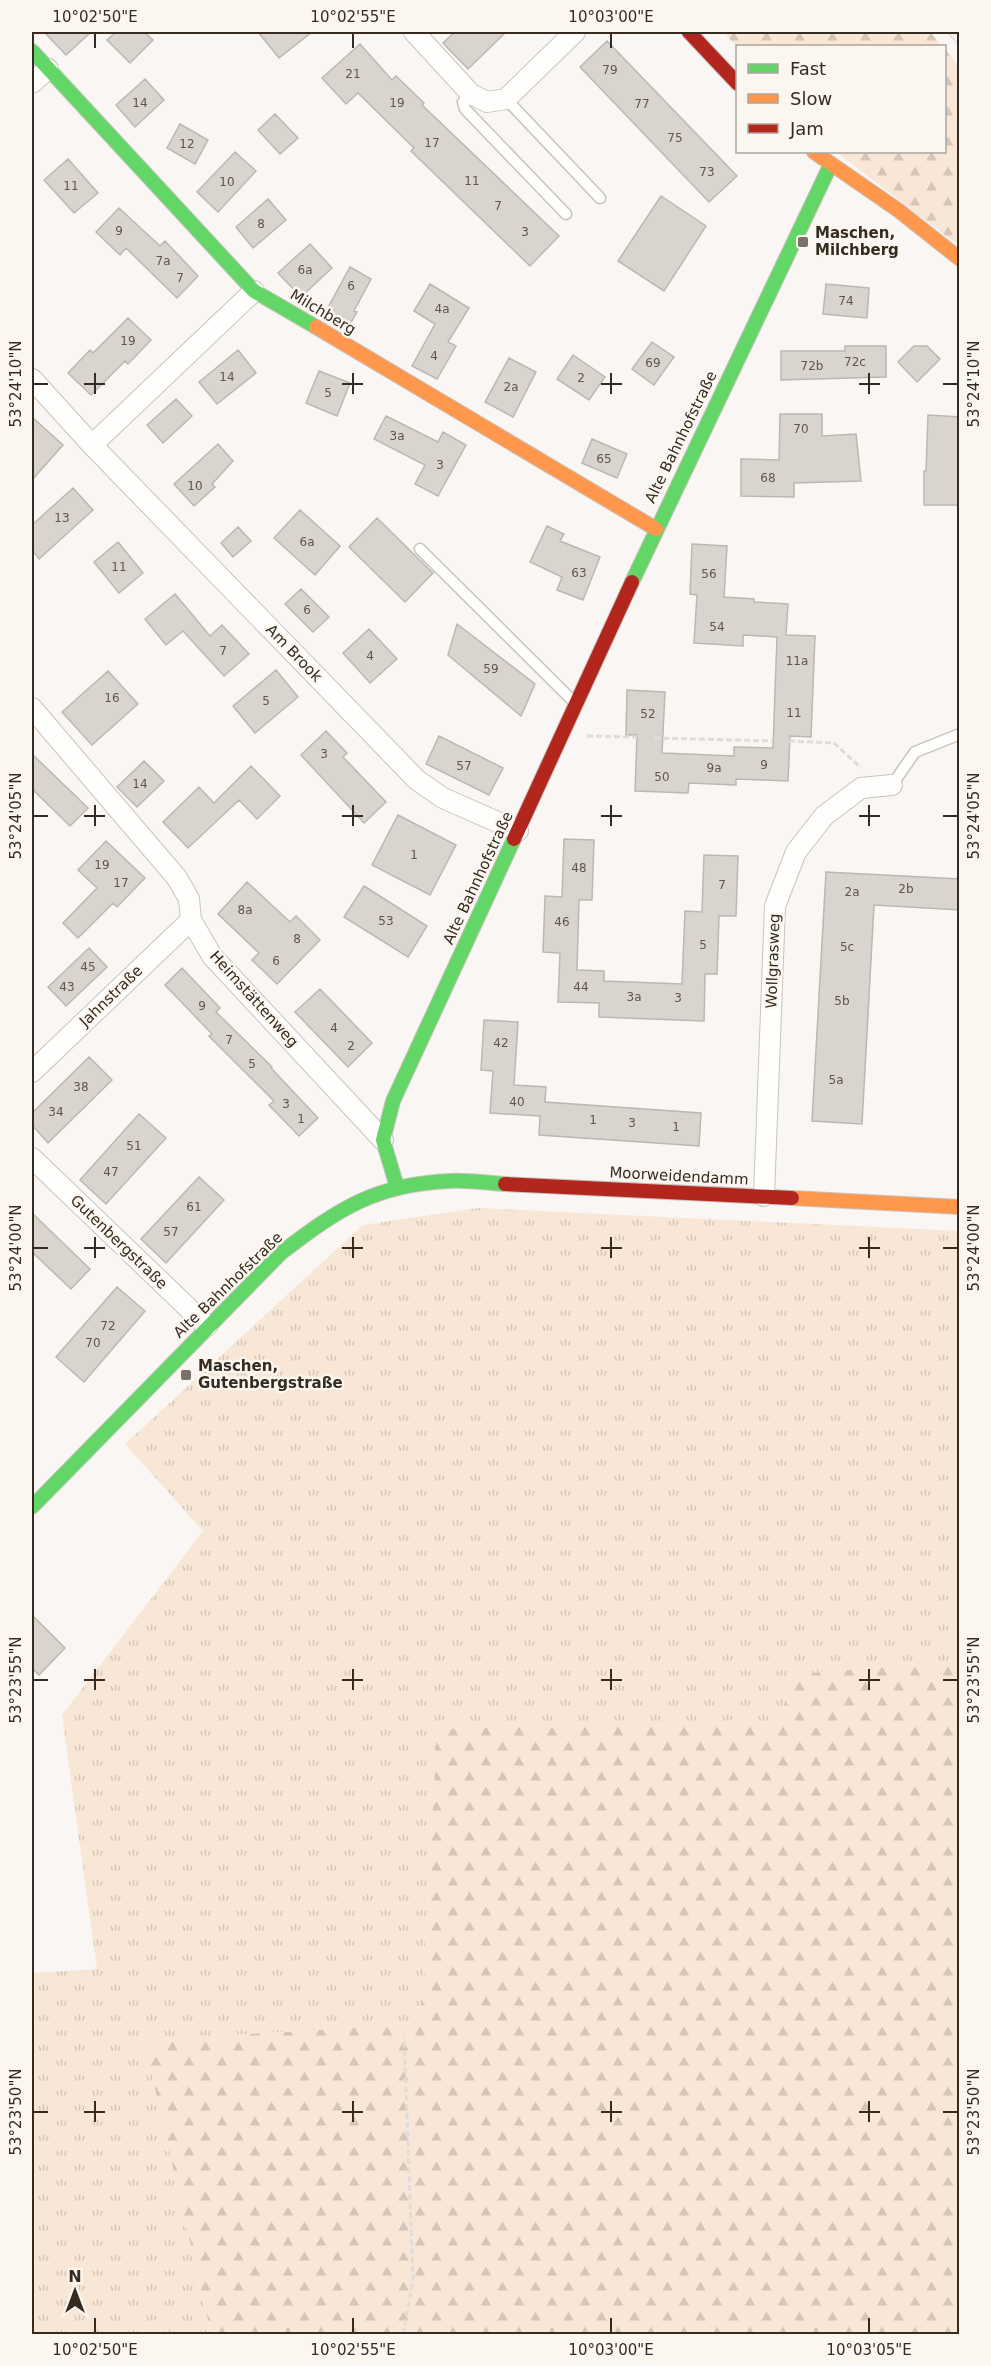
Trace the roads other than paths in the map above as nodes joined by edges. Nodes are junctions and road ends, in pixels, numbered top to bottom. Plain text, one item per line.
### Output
1 (414, 32) edge
2 (575, 32) edge
3 (689, 32) edge
4 (32, 51) edge
5 (48, 69) junction
6 (736, 82) edge
7 (32, 83) edge
8 (471, 94) junction
9 (507, 99) junction
10 (815, 153) edge
11 (831, 164) junction
12 (600, 198) dead end
13 (566, 214) dead end
14 (960, 259) edge
15 (254, 291) junction
16 (32, 379) edge
17 (92, 445) junction
18 (656, 530) junction
19 (420, 549) dead end
20 (576, 704) junction
21 (32, 708) edge
22 (960, 734) edge
23 (892, 785) joint
24 (518, 831) junction
25 (191, 920) junction
26 (32, 1072) edge
27 (382, 1140) junction
28 (32, 1158) edge
29 (397, 1187) junction
30 (764, 1196) junction
31 (960, 1207) edge
32 (207, 1326) junction
33 (32, 1507) edge

1 - 8 street
2 - 9 street
3 - 6 street
4 - 5 street, Milchberg
5 - 7 street
5 - 15 street, Milchberg
8 - 9 street
8 - 13 lane
9 - 12 lane
10 - 11 street
11 - 14 street
11 - 18 street, Alte Bahnhofstraße
15 - 17 street
15 - 18 street, Milchberg
16 - 17 street, Am Brook
17 - 24 street, Am Brook
18 - 20 street, Alte Bahnhofstraße
19 - 20 lane
20 - 24 street, Alte Bahnhofstraße
21 - 25 street, Heimstättenweg
22 - 23 lane
23 - 30 street, Wollgrasweg
24 - 27 street, Alte Bahnhofstraße
25 - 26 street, Jahnstraße
25 - 27 street, Heimstättenweg
27 - 29 street
28 - 32 street, Gutenbergstraße
29 - 30 street, Moorweidendamm
29 - 32 street, Alte Bahnhofstraße
30 - 31 street, Moorweidendamm
32 - 33 street, Alte Bahnhofstraße

